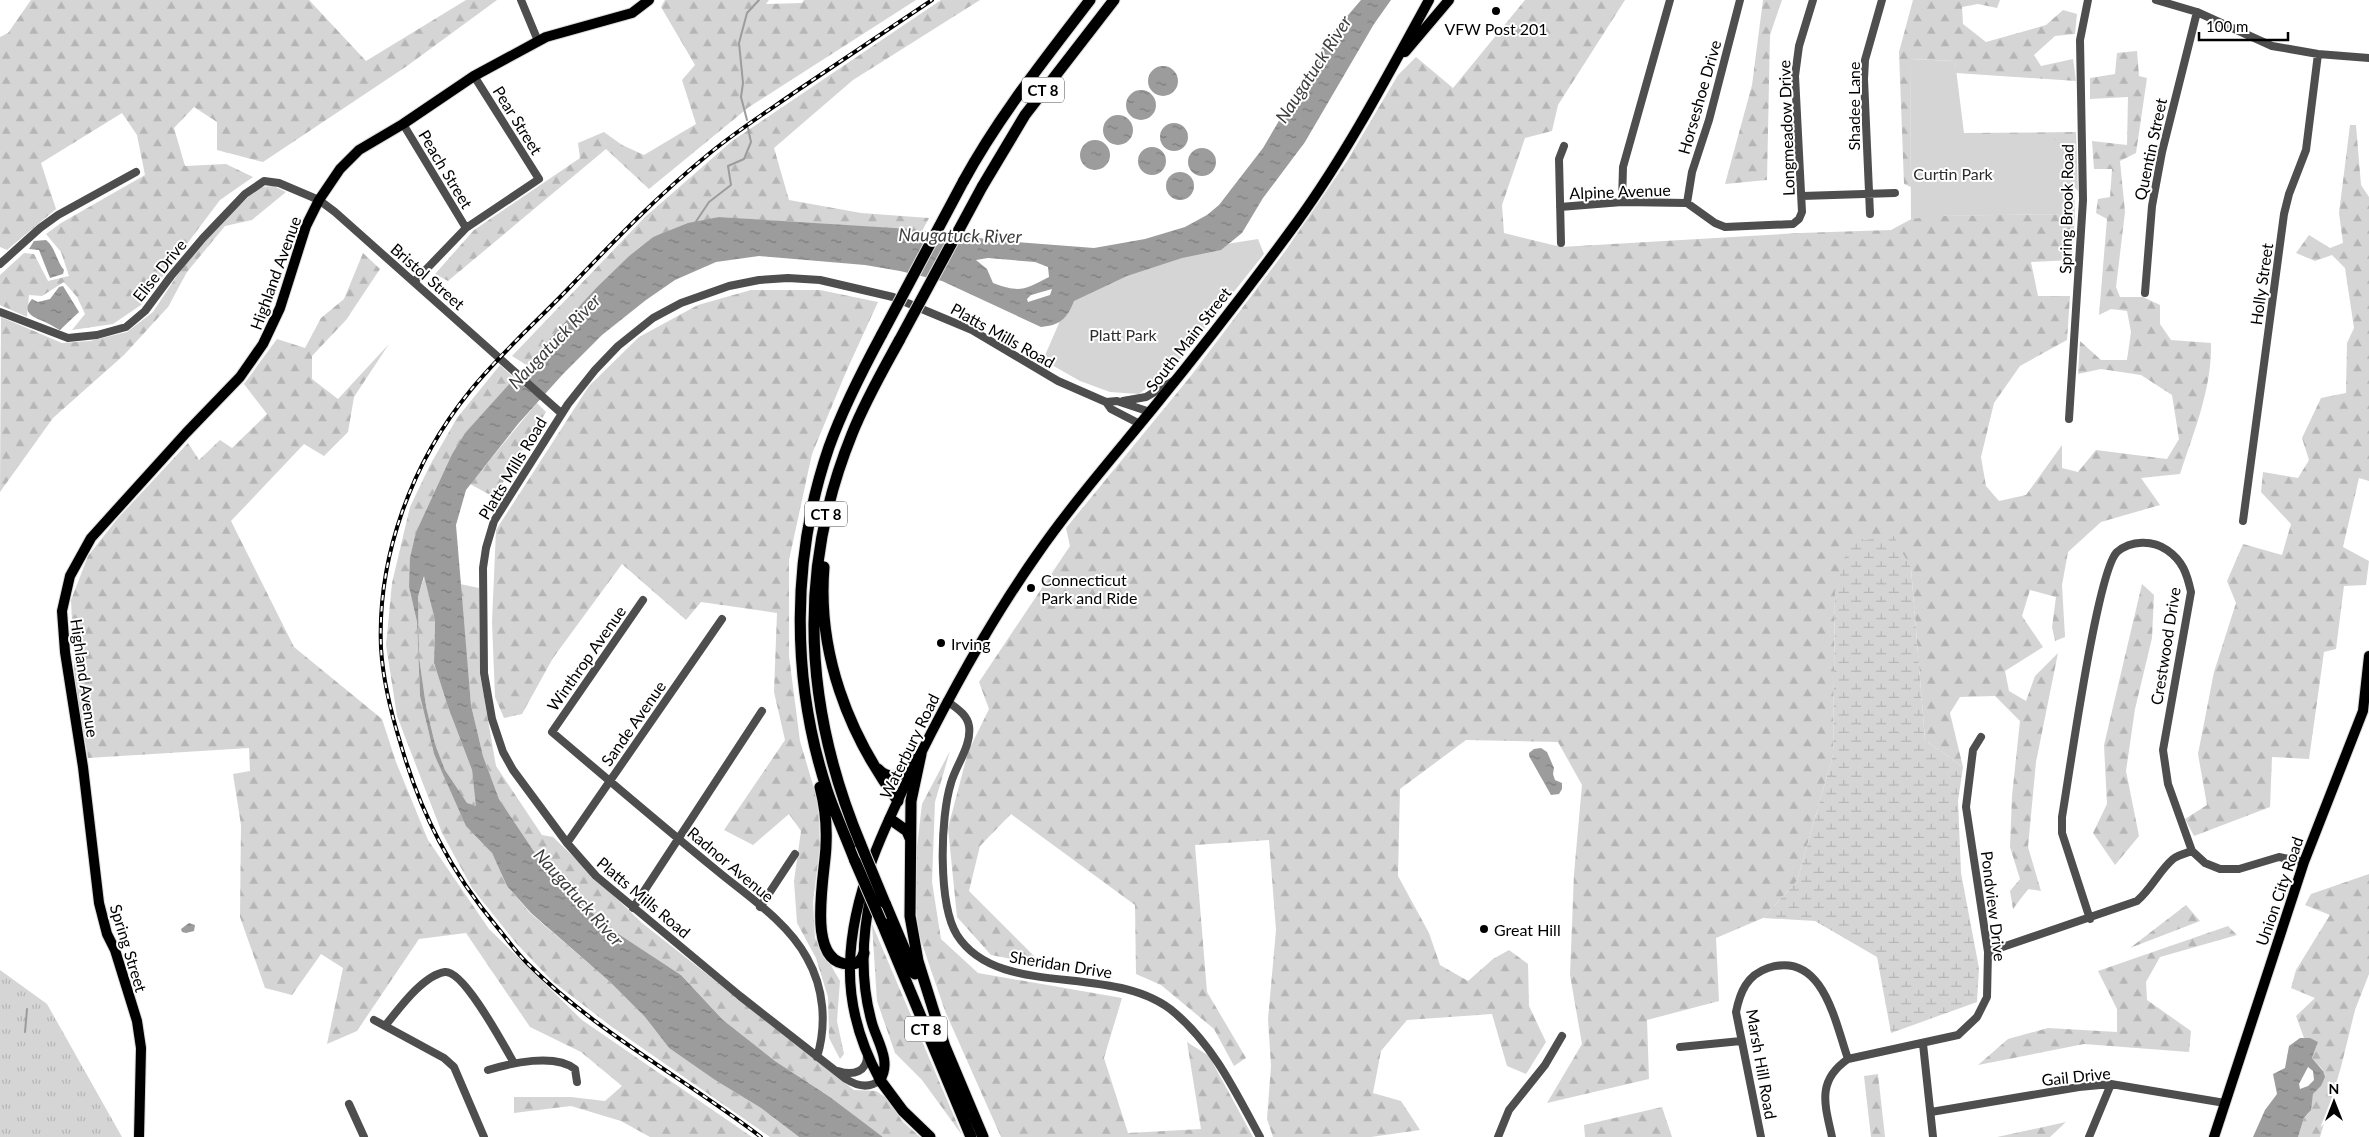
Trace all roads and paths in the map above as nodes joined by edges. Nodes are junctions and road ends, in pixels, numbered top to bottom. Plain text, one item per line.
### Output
1 (521, 0) edge
2 (649, 0) edge
3 (1090, 0) edge
4 (1114, 0) edge
5 (1429, 0) edge
6 (1449, 0) edge
7 (1670, 0) edge
8 (1740, 0) edge
9 (1813, 0) edge
10 (1882, 0) edge
11 (2088, 0) edge
12 (2156, 0) edge
13 (2197, 12) junction
14 (538, 41) junction
15 (2318, 54) junction
16 (2369, 58) edge
17 (1394, 63) junction
18 (474, 76) junction
19 (403, 124) junction
20 (1564, 146) dead end
21 (136, 172) dead end
22 (264, 181) joint
23 (1868, 193) junction
24 (1895, 193) dead end
25 (1802, 196) junction
26 (319, 200) junction
27 (1622, 202) junction
28 (1687, 203) junction
29 (1560, 207) junction
30 (1870, 214) dead end
31 (1793, 224) joint
32 (466, 228) junction
33 (1561, 243) dead end
34 (0, 264) edge
35 (414, 282) junction
36 (2145, 293) dead end
37 (0, 312) edge
38 (1176, 380) junction
39 (1117, 401) junction
40 (1106, 402) junction
41 (1150, 412) junction
42 (561, 413) junction
43 (2069, 419) dead end
44 (1140, 424) junction
45 (845, 452) junction
46 (2243, 521) dead end
47 (643, 600) dead end
48 (722, 619) dead end
49 (2369, 656) edge
50 (955, 685) joint
51 (947, 701) junction
52 (807, 706) junction
53 (762, 711) dead end
54 (552, 732) joint
55 (1981, 737) dead end
56 (921, 754) junction
57 (870, 758) junction
58 (83, 767) joint
59 (610, 781) junction
60 (898, 801) junction
61 (890, 819) junction
62 (679, 839) junction
63 (910, 840) junction
64 (567, 843) junction
65 (2192, 851) junction
66 (795, 854) dead end
67 (2304, 862) junction
68 (760, 907) junction
69 (633, 908) junction
70 (2090, 919) junction
71 (1988, 952) junction
72 (864, 953) junction
73 (850, 964) junction
74 (374, 1020) dead end
75 (385, 1026) junction
76 (1562, 1036) dead end
77 (1741, 1041) junction
78 (1923, 1044) junction
79 (945, 1047) junction
80 (1680, 1047) dead end
81 (867, 1054) junction
82 (818, 1057) junction
83 (1848, 1059) junction
84 (514, 1062) junction
85 (488, 1070) dead end
86 (834, 1070) junction
87 (880, 1080) junction
88 (577, 1082) dead end
89 (2111, 1084) junction
90 (2225, 1103) junction
91 (349, 1104) dead end
92 (1931, 1112) junction
93 (139, 1137) edge
94 (364, 1137) edge
95 (484, 1137) edge
96 (930, 1137) edge
97 (971, 1137) edge
98 (983, 1137) edge
99 (1260, 1137) edge
100 (1498, 1137) edge
101 (1761, 1137) edge
102 (1832, 1137) edge
103 (1934, 1137) edge
104 (2089, 1137) edge
105 (2214, 1137) edge

1 - 14 street
2 - 14 main road, Highland Avenue
3 - 52 highway, CT 8, bridge
4 - 45 highway, CT 8, bridge
5 - 17 main road, South Main Street
6 - 17 main road
7 - 27 street
8 - 28 street, Horseshoe Drive
9 - 25 street, Longmeadow Drive
10 - 23 street, Shadee Lane
11 - 43 street, Spring Brook Road
12 - 13 street
13 - 15 street
13 - 36 street, Quentin Street
14 - 18 main road, Highland Avenue
15 - 16 street
15 - 46 street, Holly Street
17 - 38 main road, South Main Street
18 - 19 main road, Highland Avenue
18 - 32 street, Pear Street
19 - 26 main road, Highland Avenue
19 - 32 street, Peach Street
20 - 29 street
21 - 34 street
22 - 26 street, Bristol Street
22 - 37 street, Elise Drive
23 - 24 street
23 - 25 street
23 - 30 street, Shadee Lane
25 - 31 street, Longmeadow Drive
26 - 35 street, Bristol Street
26 - 58 main road, Highland Avenue
27 - 28 street, Alpine Avenue
27 - 29 street, Alpine Avenue
28 - 31 street, Alpine Avenue
29 - 33 street
32 - 35 street
35 - 42 street, Bristol Street
38 - 39 street, Platts Mills Road
38 - 41 main road, South Main Street
39 - 40 street, Platts Mills Road
39 - 41 street, Platts Mills Road
40 - 42 street, Platts Mills Road
40 - 44 street, Platts Mills Road
41 - 44 main road, South Main Street
42 - 64 street, Platts Mills Road
44 - 50 main road, South Main Street
45 - 57 highway
45 - 79 highway, CT 8, bridge
47 - 54 street, Winthrop Avenue
48 - 59 street, Sande Avenue
49 - 67 main road, Union City Road
50 - 51 main road, Waterbury Road
51 - 56 main road, Waterbury Road
51 - 99 street, Sheridan Drive
52 - 73 highway
52 - 97 highway, CT 8, bridge
53 - 62 street
54 - 59 street, Radnor Avenue
55 - 71 street, Pondview Drive
56 - 57 highway
56 - 60 main road, Waterbury Road
56 - 63 highway
57 - 60 highway
58 - 93 main road, Spring Street
59 - 62 street, Radnor Avenue
59 - 64 street, Sande Avenue
60 - 61 main road, Waterbury Road
61 - 63 highway
61 - 72 main road, Waterbury Road
61 - 73 main road, Waterbury Road
62 - 68 street, Radnor Avenue
62 - 69 street
63 - 79 highway
64 - 69 street, Platts Mills Road
65 - 67 street
65 - 70 street
65 - 70 street, Crestwood Drive
66 - 68 street
67 - 90 main road, Union City Road
68 - 82 street, Radnor Avenue
69 - 82 street, Platts Mills Road
70 - 71 street
71 - 78 street, Pondview Drive
72 - 73 highway
72 - 87 main road, Waterbury Road
73 - 81 main road, Waterbury Road
74 - 75 street
75 - 84 street
75 - 95 street
76 - 100 street
77 - 80 street
77 - 83 street, Marsh Hill Road
77 - 101 street, Marsh Hill Road
78 - 83 street, Pondview Drive
78 - 92 street
79 - 98 highway, CT 8
81 - 86 street
81 - 87 main road, Waterbury Road
82 - 86 street, Platts Mills Road
83 - 102 street
84 - 85 street
84 - 88 street
86 - 87 street, Platts Mills Road
87 - 96 highway
89 - 90 street, Gail Drive
89 - 92 street, Gail Drive
89 - 104 street
90 - 105 main road, Union City Road
91 - 94 street
92 - 103 street

